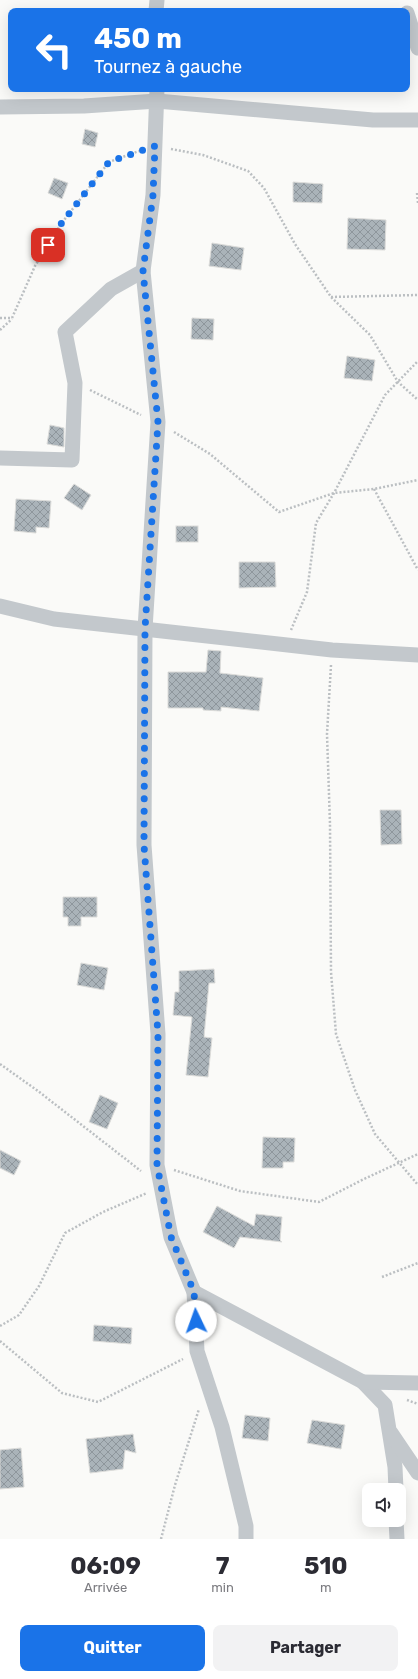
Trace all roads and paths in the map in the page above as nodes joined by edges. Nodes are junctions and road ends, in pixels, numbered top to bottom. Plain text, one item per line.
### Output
1 (410, 22) edge
2 (418, 48) edge
3 (157, 95) edge
4 (0, 107) edge
5 (418, 120) edge
6 (155, 146) junction
7 (417, 193) dead end
8 (418, 203) edge
9 (143, 271) junction
10 (418, 295) edge
11 (331, 297) junction
12 (0, 318) edge
13 (12, 318) junction
14 (0, 330) edge
15 (418, 362) edge
16 (398, 382) junction
17 (75, 383) junction
18 (418, 400) edge
19 (158, 422) junction
20 (0, 458) edge
21 (418, 480) edge
22 (374, 489) junction
23 (334, 493) junction
24 (418, 570) edge
25 (0, 606) edge
26 (145, 629) junction
27 (285, 644) junction
28 (332, 650) junction
29 (418, 655) edge
30 (0, 1064) edge
31 (418, 1154) edge
32 (400, 1162) junction
33 (157, 1165) junction
34 (418, 1185) edge
35 (161, 1187) junction
36 (418, 1263) edge
37 (382, 1277) dead end
38 (194, 1292) junction
39 (0, 1326) edge
40 (0, 1341) edge
41 (197, 1351) junction
42 (207, 1382) junction
43 (363, 1382) junction
44 (418, 1383) edge
45 (389, 1428) junction
46 (418, 1473) edge
47 (396, 1483) edge
48 (396, 1527) edge
49 (161, 1539) edge
50 (246, 1539) edge
51 (397, 1539) edge

1 - 2 street
3 - 4 street
3 - 5 street
3 - 6 street
6 - 9 street
6 - 11 path
6 - 13 path
7 - 8 path
9 - 17 street
9 - 19 street
10 - 11 path
11 - 16 path
12 - 13 path
13 - 14 path
15 - 16 path
16 - 18 path
16 - 23 path
17 - 19 path
17 - 20 street
19 - 23 path
19 - 26 street
21 - 22 path
22 - 23 path
22 - 24 path
23 - 27 path
25 - 26 street
26 - 27 street
26 - 33 street
27 - 28 street
28 - 29 street
28 - 32 path
30 - 35 path
31 - 32 path
32 - 33 path
32 - 34 path
33 - 35 street
35 - 38 street
35 - 39 path
36 - 37 path
38 - 41 street
38 - 43 street
40 - 41 path
41 - 42 street
42 - 49 path
42 - 50 street
43 - 44 street
43 - 45 street
45 - 46 street
45 - 47 street
48 - 51 street

